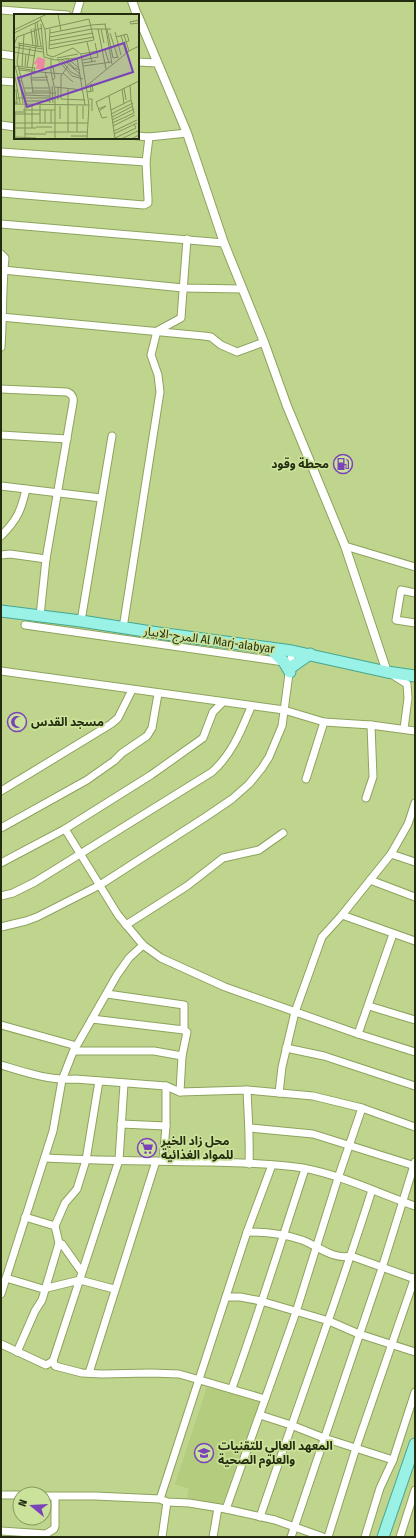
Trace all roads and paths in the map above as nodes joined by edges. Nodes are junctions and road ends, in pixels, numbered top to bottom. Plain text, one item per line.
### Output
1 (80, 1) edge
2 (132, 1) edge
3 (1, 10) edge
4 (54, 14) edge
5 (76, 14) edge
6 (137, 14) edge
7 (139, 19) edge
8 (1, 54) edge
9 (14, 56) edge
10 (139, 62) edge
11 (157, 63) junction
12 (1, 81) edge
13 (14, 82) edge
14 (1, 125) edge
15 (14, 127) edge
16 (187, 132) junction
17 (139, 136) edge
18 (149, 137) junction
19 (1, 152) edge
20 (146, 162) junction
21 (1, 194) edge
22 (1, 224) edge
23 (187, 239) junction
24 (224, 243) junction
25 (1, 254) edge
26 (3, 270) junction
27 (183, 288) junction
28 (242, 289) junction
29 (2, 291) edge
30 (2, 317) edge
31 (157, 331) junction
32 (264, 342) junction
33 (1, 347) edge
34 (1, 389) edge
35 (1, 436) edge
36 (112, 436) dead end
37 (67, 439) junction
38 (1, 486) edge
39 (26, 489) junction
40 (58, 492) junction
41 (102, 498) junction
42 (1, 536) edge
43 (345, 546) junction
44 (1, 555) edge
45 (46, 559) junction
46 (415, 567) edge
47 (415, 593) edge
48 (1, 611) edge
49 (40, 616) junction
50 (81, 620) junction
51 (415, 623) edge
52 (25, 625) dead end
53 (123, 628) junction
54 (158, 633) junction
55 (156, 645) junction
56 (270, 648) junction
57 (292, 651) junction
58 (310, 654) junction
59 (288, 668) junction
60 (1, 671) edge
61 (387, 672) junction
62 (411, 680) edge
63 (415, 685) edge
64 (132, 690) junction
65 (158, 694) junction
66 (222, 703) junction
67 (251, 707) junction
68 (284, 710) junction
69 (324, 722) junction
70 (371, 725) junction
71 (404, 729) junction
72 (415, 731) edge
73 (306, 779) dead end
74 (1, 791) edge
75 (366, 798) dead end
76 (415, 803) edge
77 (1, 828) edge
78 (65, 829) junction
79 (282, 833) dead end
80 (80, 854) junction
81 (392, 854) junction
82 (415, 862) edge
83 (1, 863) edge
84 (370, 880) junction
85 (100, 885) junction
86 (1, 896) edge
87 (415, 897) edge
88 (342, 916) junction
89 (126, 924) junction
90 (1, 927) edge
91 (393, 934) junction
92 (415, 941) edge
93 (143, 945) junction
94 (107, 994) junction
95 (369, 1006) junction
96 (295, 1012) junction
97 (92, 1019) junction
98 (415, 1020) edge
99 (1, 1025) edge
100 (184, 1030) junction
101 (358, 1034) junction
102 (286, 1048) junction
103 (75, 1051) junction
104 (415, 1052) edge
105 (182, 1056) junction
106 (1, 1065) edge
107 (62, 1080) junction
108 (99, 1081) junction
109 (124, 1084) junction
110 (166, 1086) junction
111 (415, 1086) edge
112 (247, 1090) junction
113 (180, 1092) junction
114 (279, 1093) junction
115 (362, 1108) junction
116 (121, 1124) junction
117 (166, 1126) junction
118 (415, 1127) edge
119 (250, 1128) junction
120 (349, 1146) junction
121 (45, 1158) junction
122 (86, 1160) junction
123 (119, 1160) junction
124 (159, 1161) junction
125 (250, 1164) junction
126 (272, 1165) junction
127 (415, 1165) edge
128 (305, 1169) junction
129 (338, 1178) junction
130 (372, 1190) junction
131 (402, 1202) junction
132 (415, 1206) edge
133 (25, 1217) junction
134 (55, 1226) junction
135 (247, 1232) junction
136 (283, 1235) junction
137 (59, 1243) junction
138 (316, 1246) junction
139 (351, 1256) junction
140 (382, 1268) junction
141 (81, 1271) junction
142 (6, 1278) junction
143 (415, 1278) edge
144 (80, 1280) junction
145 (46, 1289) junction
146 (114, 1289) junction
147 (1, 1294) edge
148 (226, 1297) junction
149 (261, 1301) junction
150 (296, 1312) junction
151 (329, 1321) junction
152 (359, 1334) junction
153 (1, 1344) edge
154 (392, 1345) junction
155 (17, 1352) junction
156 (415, 1352) edge
157 (53, 1361) junction
158 (88, 1373) junction
159 (198, 1380) junction
160 (232, 1388) junction
161 (415, 1392) edge
162 (265, 1399) junction
163 (260, 1415) junction
164 (291, 1425) junction
165 (324, 1438) junction
166 (415, 1444) edge
167 (356, 1448) junction
168 (393, 1460) junction
169 (415, 1490) edge
170 (1, 1495) edge
171 (12, 1495) edge
172 (52, 1497) edge
173 (55, 1497) junction
174 (163, 1500) junction
175 (218, 1508) junction
176 (226, 1509) junction
177 (260, 1517) junction
178 (294, 1527) junction
179 (1, 1531) edge
180 (162, 1537) edge
181 (213, 1537) edge
182 (291, 1537) edge
183 (323, 1537) edge
184 (328, 1537) edge
185 (364, 1537) edge
186 (383, 1537) edge
187 (400, 1537) edge

1 - 5 street
2 - 6 street
3 - 4 street
7 - 11 street
8 - 9 street
10 - 11 street
11 - 16 street
12 - 13 street
14 - 15 street
16 - 18 street
16 - 24 street
17 - 18 street
18 - 20 street
19 - 20 street
20 - 21 street
22 - 23 street
23 - 24 street
23 - 27 street
24 - 28 street
25 - 26 street
26 - 27 street
26 - 29 street
27 - 28 street
27 - 31 street
28 - 32 street
29 - 30 street
30 - 31 street
30 - 33 street
31 - 32 street
31 - 53 street
32 - 43 street
34 - 37 street
35 - 37 street
36 - 41 street
37 - 40 street
38 - 39 street
39 - 40 street
39 - 42 street
40 - 41 street
40 - 45 street
41 - 50 street
43 - 46 street
43 - 61 street
44 - 45 street
45 - 49 street
47 - 51 street
48 - 49 main road, المرج-الابيار Al Marj-alabyar
49 - 50 main road, المرج-الابيار Al Marj-alabyar
50 - 53 main road, المرج-الابيار Al Marj-alabyar
52 - 55 street
53 - 54 main road, المرج-الابيار Al Marj-alabyar
54 - 55 street
54 - 56 main road, المرج-الابيار Al Marj-alabyar
55 - 59 street
56 - 57 main road, المرج-الابيار Al Marj-alabyar
56 - 59 main road
57 - 58 main road, المرج-الابيار Al Marj-alabyar
57 - 59 street
58 - 59 main road
58 - 61 main road, المرج-الابيار Al Marj-alabyar
59 - 68 street
60 - 64 street
61 - 62 main road, المرج-الابيار Al Marj-alabyar
62 - 63 street
62 - 71 street
64 - 65 street
64 - 74 street
65 - 66 street
65 - 77 street
66 - 67 street
66 - 78 street
67 - 68 street
67 - 80 street
68 - 69 street
68 - 85 street
69 - 70 street
69 - 73 street
70 - 71 street
70 - 75 street
71 - 72 street
76 - 81 street
78 - 80 street
78 - 83 street
79 - 89 street
80 - 85 street
80 - 86 street
81 - 82 street
81 - 84 street
84 - 87 street
84 - 88 street
85 - 89 street
85 - 90 street
88 - 91 street
88 - 96 street
89 - 93 street
91 - 92 street
91 - 95 street
93 - 94 street
93 - 96 street
94 - 97 street
94 - 100 street
95 - 98 street
95 - 101 street
96 - 101 street
96 - 102 street
97 - 100 street
97 - 103 street
99 - 103 street
100 - 105 street
101 - 104 street
102 - 111 street
102 - 114 street
103 - 105 street
103 - 107 street
105 - 113 street
106 - 107 street
107 - 108 street
107 - 121 street
108 - 109 street
108 - 122 street
109 - 110 street
109 - 116 street
110 - 113 street
110 - 117 street
112 - 113 street
112 - 114 street
112 - 119 street
114 - 115 street
115 - 118 street
115 - 120 street
116 - 117 street
116 - 123 street
117 - 124 street
119 - 120 street
119 - 125 street
120 - 127 street
120 - 129 street
121 - 122 street
121 - 133 street
122 - 123 street
122 - 134 street
123 - 124 street
123 - 141 street
124 - 125 street
124 - 146 street
125 - 126 street
126 - 128 street
126 - 135 street
127 - 131 street
128 - 129 street
128 - 136 street
129 - 130 street
129 - 138 street
130 - 131 street
130 - 139 street
131 - 132 street
131 - 140 street
133 - 134 street
133 - 142 street
134 - 137 street
135 - 136 street
135 - 148 street
136 - 138 street
136 - 149 street
137 - 141 street
137 - 145 street
138 - 139 street
138 - 150 street
139 - 140 street
139 - 151 street
140 - 143 street
140 - 152 street
141 - 144 street
142 - 145 street
142 - 147 street
143 - 154 street
144 - 145 street
144 - 146 street
144 - 157 street
145 - 155 street
146 - 158 street
148 - 149 street
148 - 159 street
149 - 150 street
149 - 160 street
150 - 151 street
150 - 162 street
151 - 152 street
151 - 164 street
152 - 154 street
152 - 165 street
153 - 155 street
154 - 156 street
154 - 167 street
155 - 157 street
157 - 158 street
158 - 159 street
159 - 160 street
159 - 174 street
160 - 162 street
161 - 168 street
162 - 163 street
163 - 164 street
163 - 176 street
164 - 165 street
164 - 177 street
165 - 167 street
165 - 178 street
166 - 186 main road
167 - 168 street
167 - 184 street
168 - 185 street
169 - 187 street
170 - 171 street
172 - 173 street
173 - 174 street
173 - 179 street
174 - 175 street
174 - 180 street
175 - 176 street
175 - 181 street
176 - 177 street
177 - 178 street
178 - 182 street
178 - 183 street

